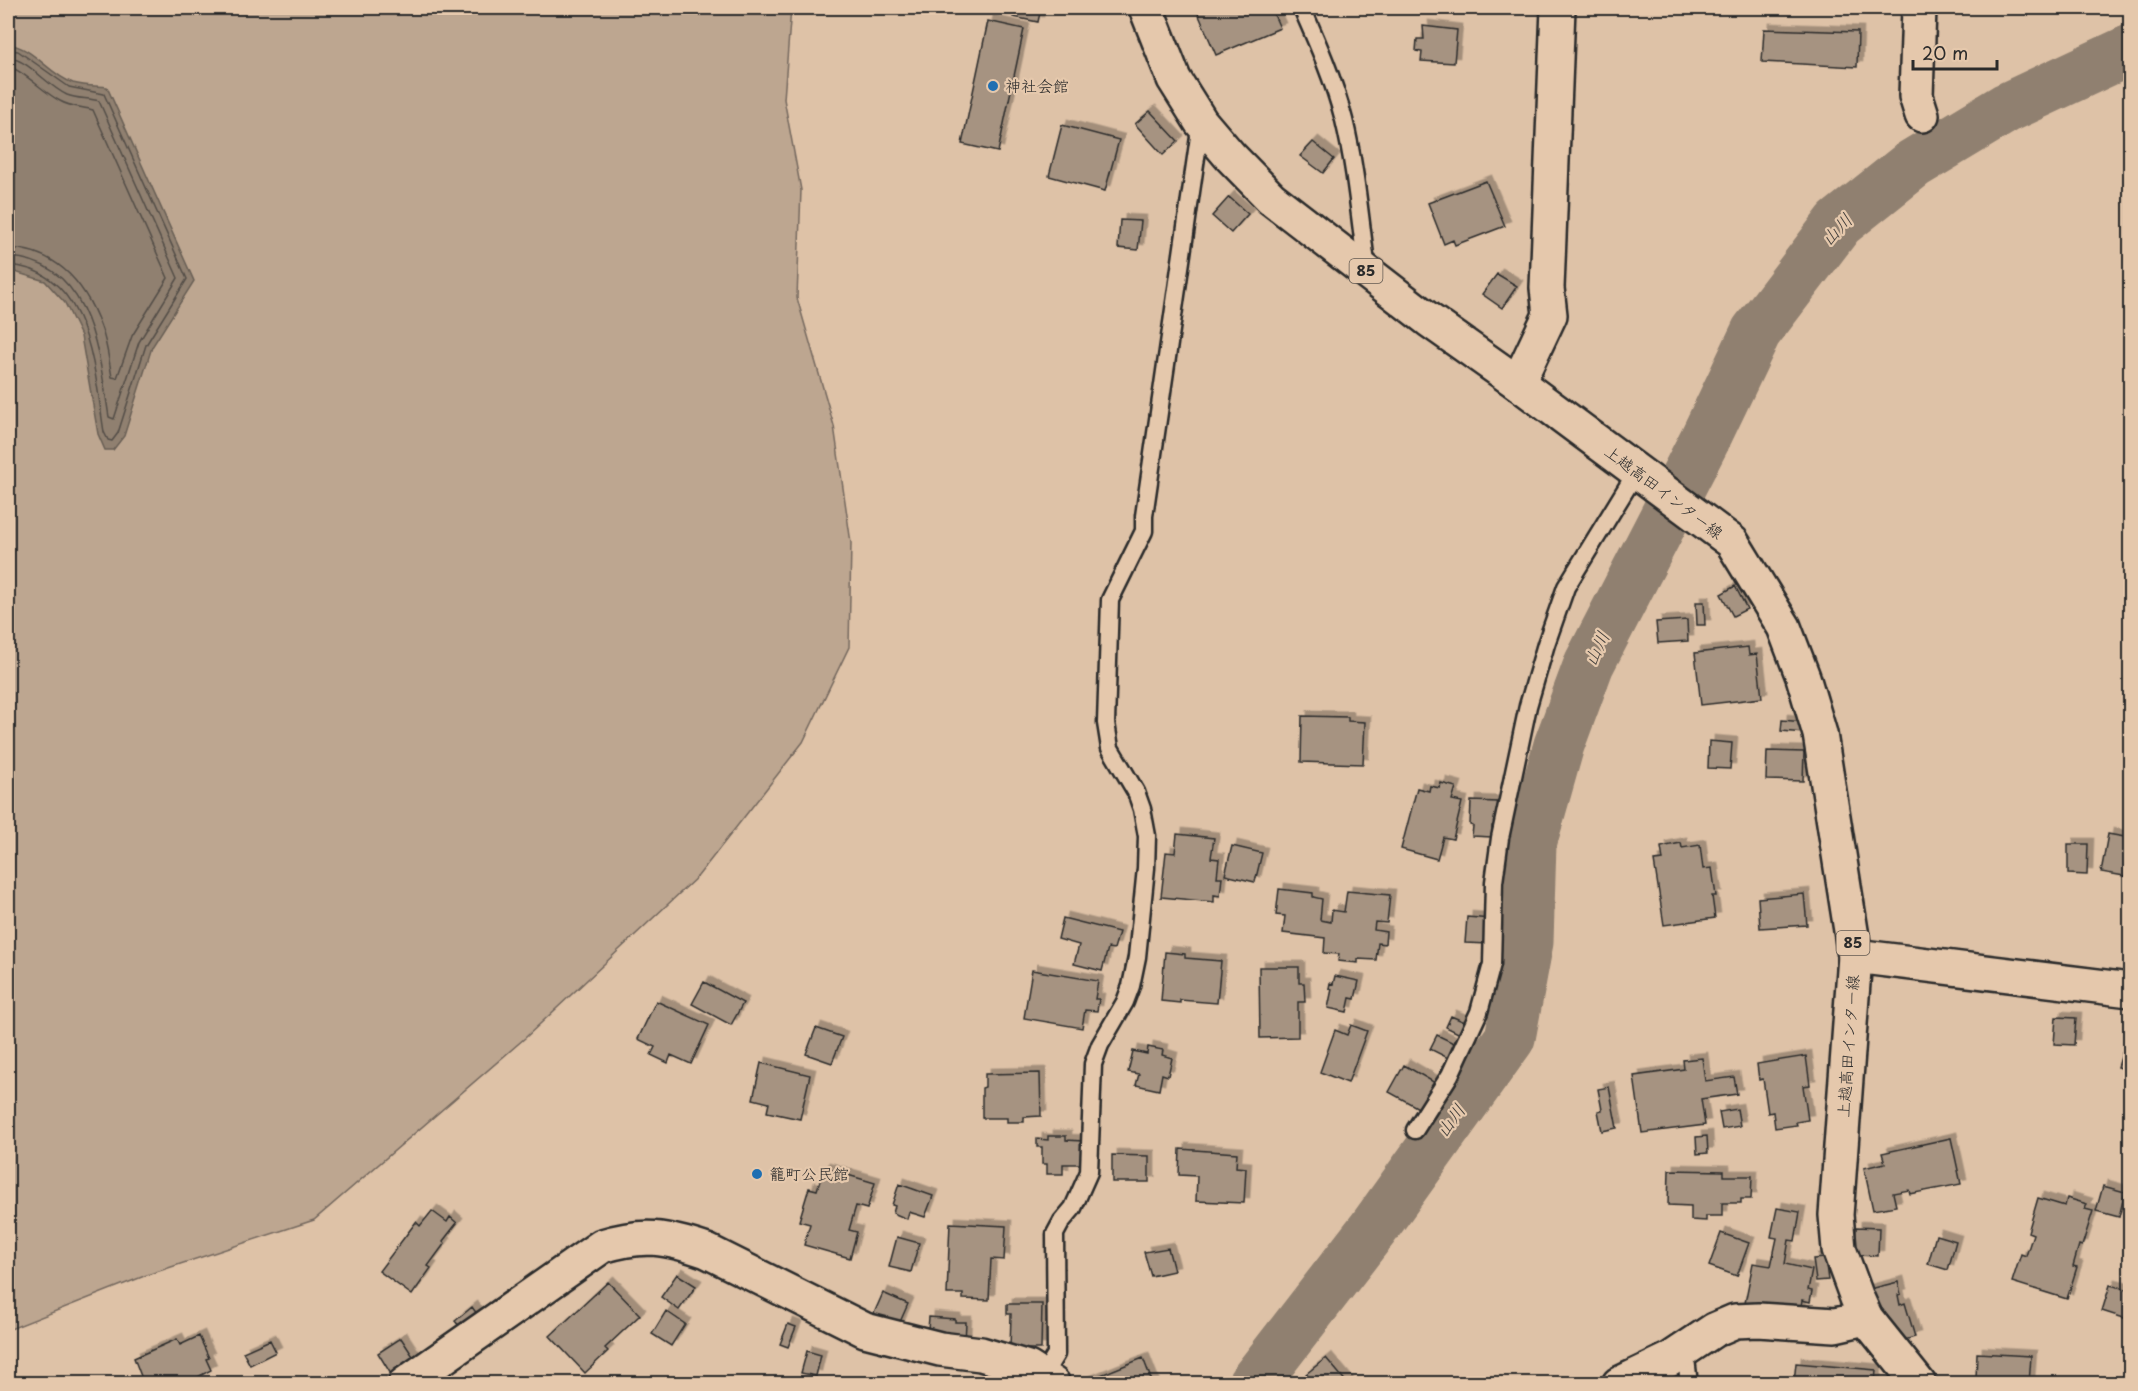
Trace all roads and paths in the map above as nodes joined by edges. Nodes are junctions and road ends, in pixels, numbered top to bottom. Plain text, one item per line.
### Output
1 (1146, 8) edge
2 (1302, 8) edge
3 (1557, 8) edge
4 (1919, 8) edge
5 (1922, 115) dead end
6 (1201, 122) junction
7 (1367, 271) junction
8 (1518, 383) junction
9 (1642, 476) junction
10 (1855, 956) junction
11 (2130, 990) edge
12 (1415, 1130) dead end
13 (1866, 1318) junction
14 (1684, 1350) junction
15 (1048, 1380) edge
16 (405, 1383) edge
17 (1618, 1383) edge
18 (1689, 1383) edge
19 (1919, 1383) edge

1 - 6 street, 上越高田インター線 / 85
2 - 7 lane
3 - 8 street
4 - 5 street
6 - 7 street, 上越高田インター線 / 85
6 - 15 lane
7 - 8 street, 上越高田インター線 / 85
8 - 9 street, 上越高田インター線 / 85
9 - 10 street, 上越高田インター線 / 85
9 - 12 lane
10 - 11 street
10 - 13 street, 上越高田インター線 / 85
13 - 14 street
13 - 19 street, 上越高田インター線 / 85
14 - 17 street
14 - 18 lane
15 - 16 street

